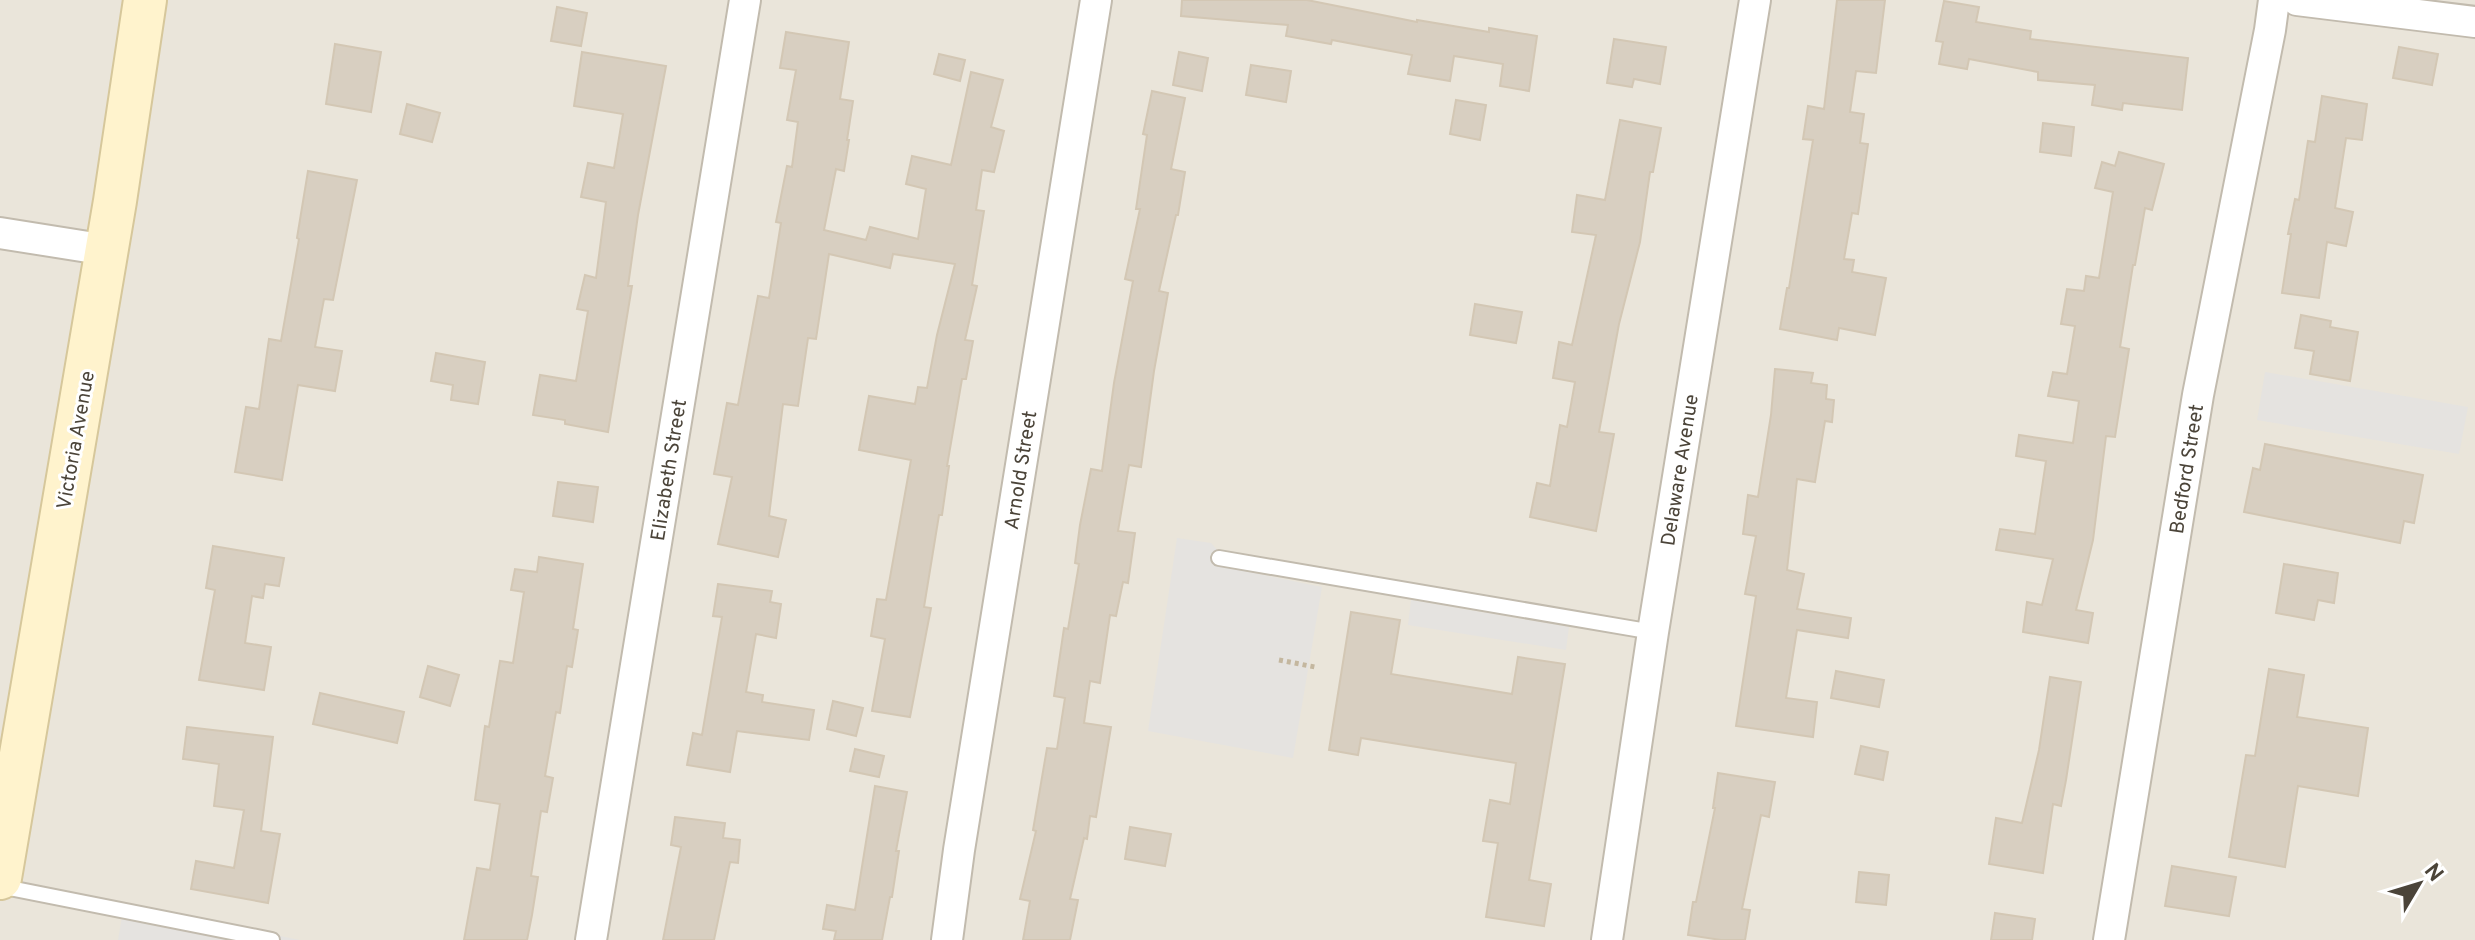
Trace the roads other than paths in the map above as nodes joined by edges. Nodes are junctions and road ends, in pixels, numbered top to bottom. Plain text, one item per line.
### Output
1 (145, 0) edge
2 (745, 0) edge
3 (1096, 0) edge
4 (2274, 0) edge
5 (2297, 0) edge
6 (1749, 1) edge
7 (2475, 22) edge
8 (0, 233) edge
9 (107, 250) junction
10 (1219, 558) dead end
11 (1653, 632) junction
12 (0, 878) edge
13 (0, 886) edge
14 (272, 940) edge
15 (591, 940) edge
16 (947, 940) edge
17 (1607, 940) edge
18 (2109, 940) edge

1 - 9 street, Victoria Avenue
2 - 15 street, Elizabeth Street
3 - 16 street, Arnold Street
4 - 18 street, Bedford Street
5 - 7 street
6 - 11 street, Delaware Avenue
8 - 9 street
9 - 12 street, Victoria Avenue
10 - 11 lane
11 - 17 street, Delaware Avenue
13 - 14 lane

